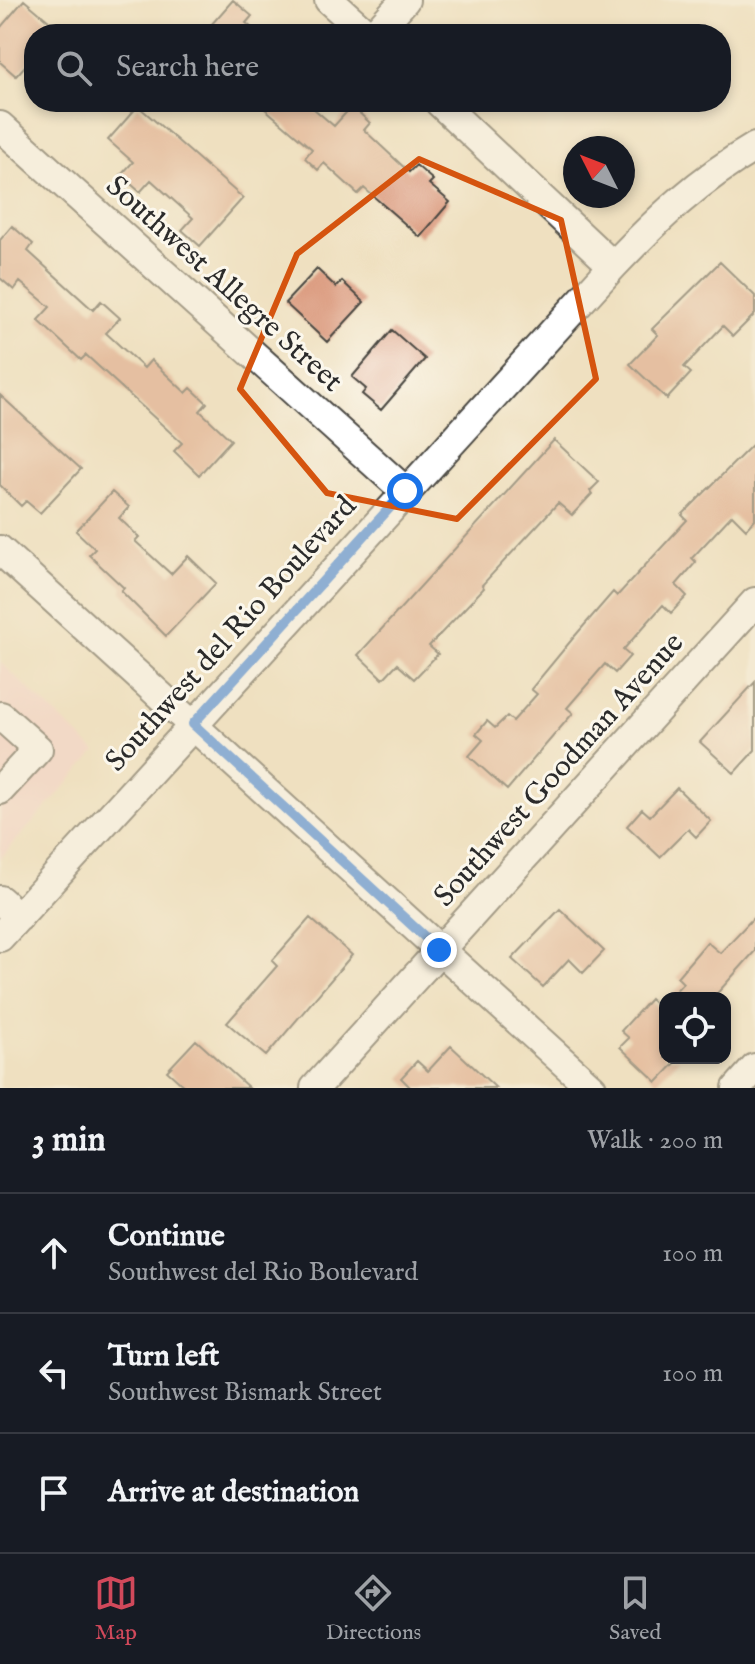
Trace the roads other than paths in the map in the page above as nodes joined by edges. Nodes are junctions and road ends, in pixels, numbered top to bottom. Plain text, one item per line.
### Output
1 (329, 0) edge
2 (405, 0) edge
3 (356, 24) edge
4 (383, 24) edge
5 (450, 112) edge
6 (0, 126) edge
7 (755, 147) edge
8 (613, 266) junction
9 (405, 491) junction
10 (0, 550) edge
11 (755, 602) edge
12 (0, 718) edge
13 (193, 724) junction
14 (0, 790) edge
15 (6, 918) edge
16 (439, 950) junction
17 (755, 1068) edge
18 (315, 1088) edge
19 (592, 1088) edge
20 (737, 1088) edge

1 - 3 street
2 - 4 street
5 - 8 street
6 - 9 street, Southwest Allegre Street
7 - 8 street, Southwest del Rio Boulevard
8 - 9 street, Southwest del Rio Boulevard
9 - 13 street, Southwest del Rio Boulevard
10 - 13 street
11 - 16 street, Southwest Goodman Avenue
12 - 14 street
13 - 15 street, Southwest del Rio Boulevard
13 - 16 street
16 - 18 street, Southwest Goodman Avenue
16 - 19 street
17 - 20 street

